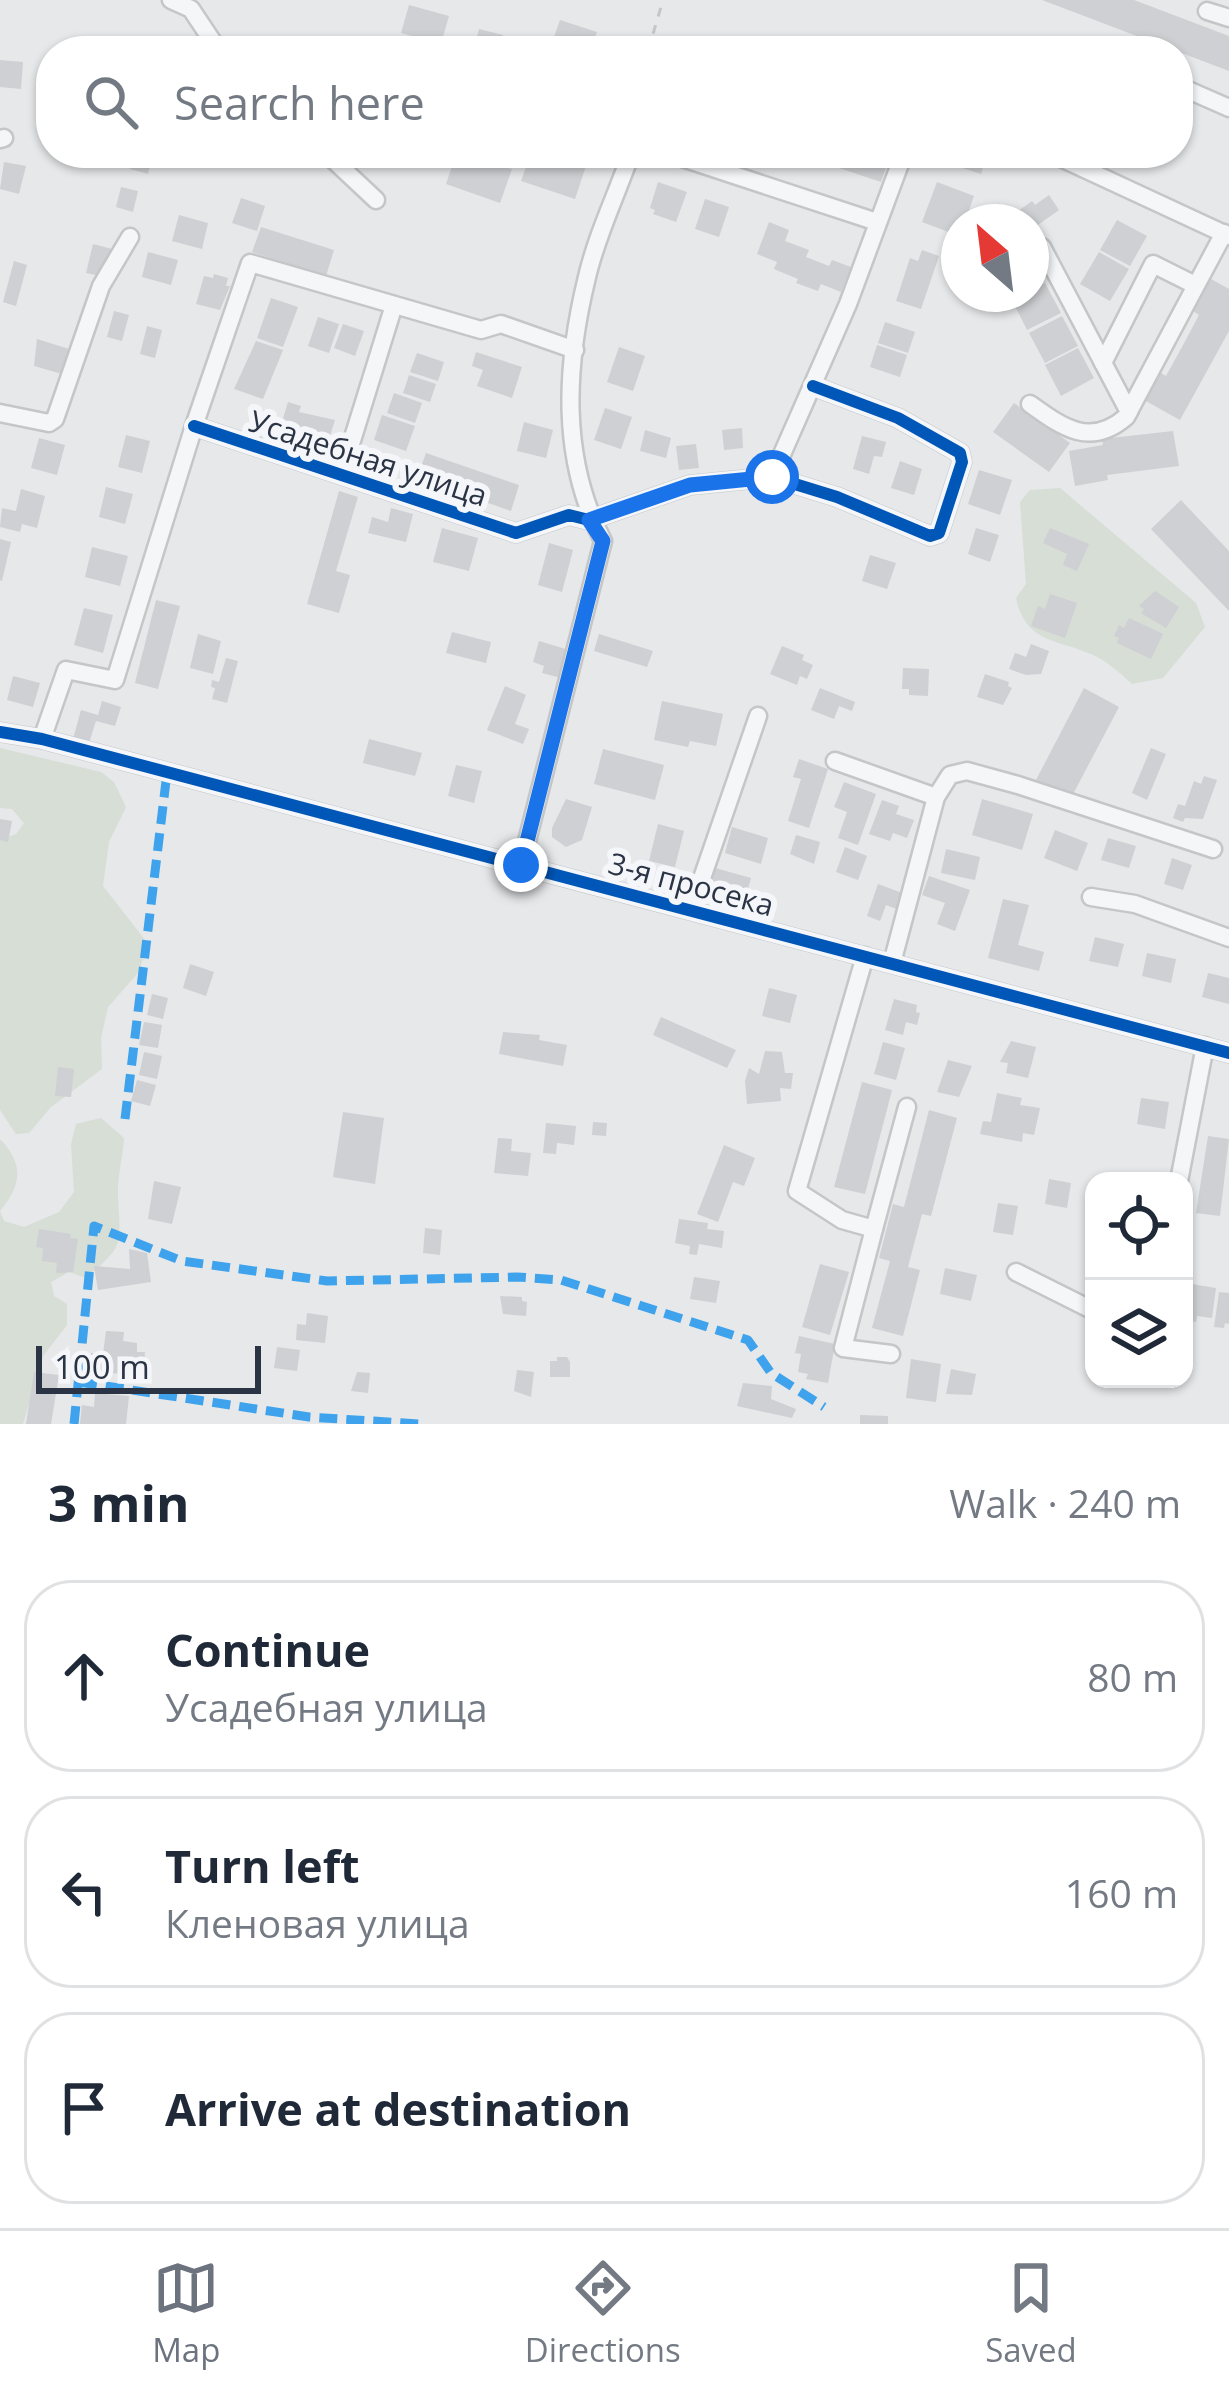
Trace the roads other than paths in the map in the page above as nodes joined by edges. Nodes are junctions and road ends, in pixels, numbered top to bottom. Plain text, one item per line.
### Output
1 (171, 0) edge
2 (1207, 11) dead end
3 (1229, 18) edge
4 (209, 36) edge
5 (1193, 91) edge
6 (1228, 104) edge
7 (342, 168) edge
8 (626, 168) edge
9 (713, 168) edge
10 (898, 168) edge
11 (1083, 168) edge
12 (376, 200) dead end
13 (877, 222) junction
14 (1226, 234) edge
15 (130, 237) dead end
16 (1049, 260) edge
17 (1195, 285) junction
18 (394, 305) junction
19 (574, 350) junction
20 (1103, 363) junction
21 (813, 386) junction
22 (1030, 404) dead end
23 (1129, 412) junction
24 (0, 413) edge
25 (194, 426) junction
26 (342, 472) junction
27 (772, 477) junction
28 (589, 520) junction
29 (758, 716) dead end
30 (0, 732) edge
31 (42, 740) junction
32 (835, 761) dead end
33 (936, 797) junction
34 (1213, 849) dead end
35 (521, 865) junction
36 (1090, 897) dead end
37 (692, 910) junction
38 (1229, 938) edge
39 (865, 956) junction
40 (892, 963) junction
41 (1205, 1046) junction
42 (1229, 1053) edge
43 (907, 1107) dead end
44 (1182, 1172) edge
45 (874, 1229) junction
46 (1016, 1272) dead end
47 (1085, 1306) edge
48 (891, 1354) dead end

1 - 4 street
2 - 3 street
5 - 6 street
7 - 12 street
8 - 19 street
9 - 13 street
10 - 13 street
11 - 14 street
13 - 21 street
14 - 17 street
15 - 24 street
16 - 20 street
17 - 20 street
17 - 23 street
18 - 19 street
18 - 25 street
18 - 26 street
19 - 28 street
20 - 23 street
21 - 27 street
21 - 27 street, Усадебная улица
22 - 23 street
25 - 26 street, Усадебная улица
25 - 31 street
26 - 28 street, Усадебная улица
27 - 28 street, Усадебная улица
28 - 35 street
29 - 37 street
30 - 31 street, 3-я просека
31 - 35 street, 3-я просека
32 - 33 street
33 - 34 street
33 - 40 street
35 - 37 street, 3-я просека
36 - 38 street
37 - 39 street, 3-я просека
39 - 40 street, 3-я просека
39 - 45 street
40 - 41 street, 3-я просека
41 - 42 street, 3-я просека
41 - 44 street
43 - 45 street
45 - 48 street
46 - 47 street

